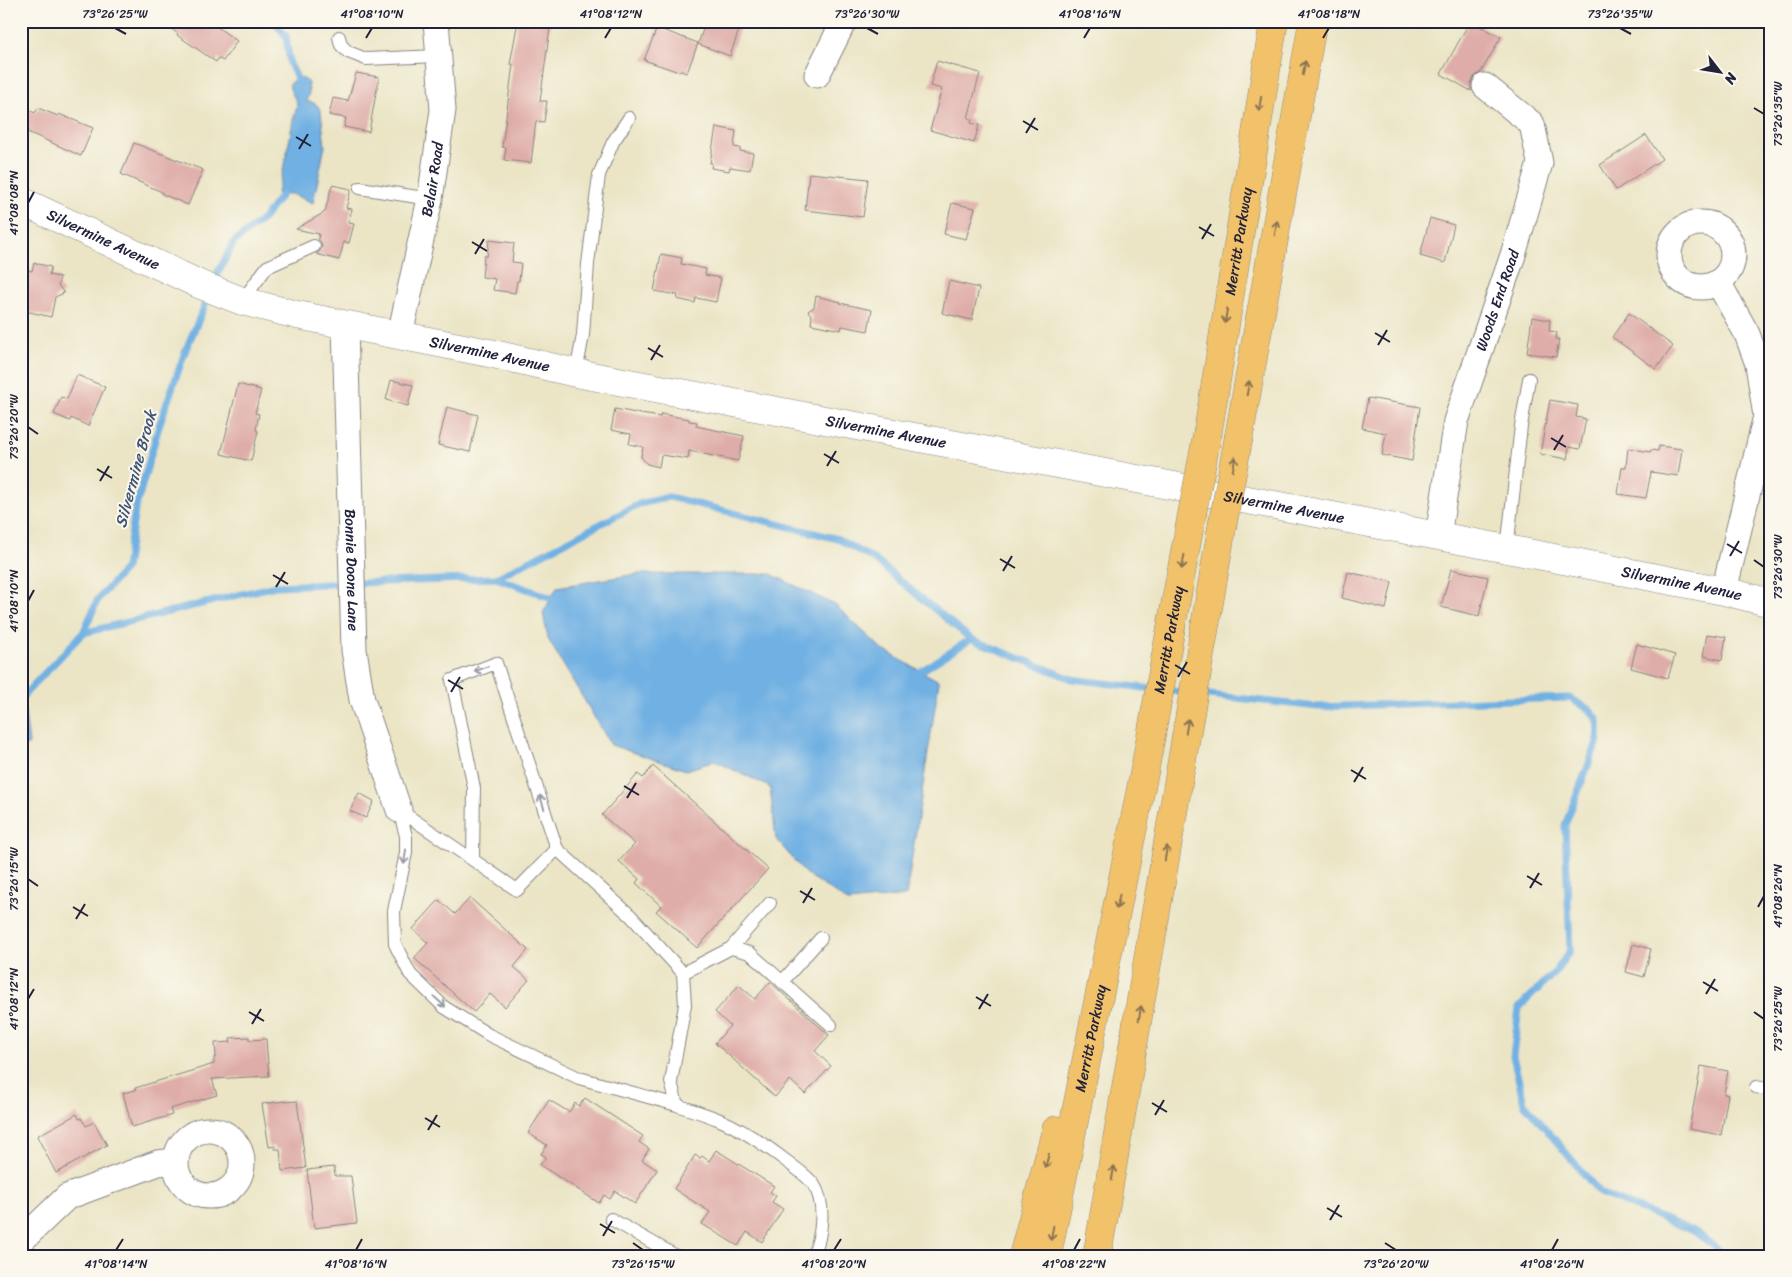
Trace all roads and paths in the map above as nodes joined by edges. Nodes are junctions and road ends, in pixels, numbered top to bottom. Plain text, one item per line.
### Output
1 (436, 21) edge
2 (844, 21) edge
3 (1274, 21) edge
4 (1312, 21) edge
5 (340, 37) dead end
6 (439, 56) junction
7 (817, 75) dead end
8 (1485, 86) dead end
9 (629, 118) dead end
10 (360, 188) dead end
11 (430, 199) junction
12 (21, 201) edge
13 (314, 246) dead end
14 (1718, 282) dead end
15 (242, 301) junction
16 (345, 324) junction
17 (400, 335) junction
18 (576, 373) junction
19 (1529, 379) dead end
20 (1438, 536) junction
21 (1507, 549) junction
22 (1724, 591) junction
23 (1771, 602) edge
24 (399, 810) junction
25 (557, 849) junction
26 (473, 860) junction
27 (770, 903) dead end
28 (821, 938) dead end
29 (731, 948) junction
30 (683, 973) junction
31 (782, 982) junction
32 (1099, 998) junction
33 (831, 1024) dead end
34 (1756, 1087) dead end
35 (1771, 1090) edge
36 (677, 1105) junction
37 (176, 1161) dead end
38 (1108, 1202) junction
39 (611, 1218) dead end
40 (21, 1241) edge
41 (676, 1256) edge
42 (813, 1256) edge
43 (1023, 1256) edge
44 (1047, 1256) edge
45 (1097, 1256) edge
46 (1102, 1256) edge

1 - 6 street, Belair Road
2 - 7 street
3 -> 32 highway, Merritt Parkway, bridge
38 -> 4 highway, bridge
5 - 6 lane
6 - 11 street, Belair Road
8 - 20 street, Woods End Road
9 - 18 lane
10 - 11 lane
11 - 17 street, Belair Road
12 - 15 street, Silvermine Avenue
13 - 15 lane
14 - 22 street
15 - 16 street, Silvermine Avenue
16 - 17 street, Silvermine Avenue
16 - 24 street, Bonnie Doone Lane
17 - 18 street, Silvermine Avenue
18 - 20 street, Silvermine Avenue
19 - 21 lane
20 - 21 street, Silvermine Avenue
21 - 22 street, Silvermine Avenue
22 - 23 street, Silvermine Avenue
24 - 26 lane
24 -> 36 lane
25 - 26 lane
25 -> 26 lane
25 - 30 lane
27 - 29 lane
28 - 31 lane
29 - 30 lane
29 - 31 lane
30 - 36 lane
31 - 33 lane
32 -> 43 highway
32 -> 44 highway, Merritt Parkway
34 - 35 lane
36 - 42 lane
37 - 40 street
38 - 45 highway
38 - 46 highway
39 - 41 lane

